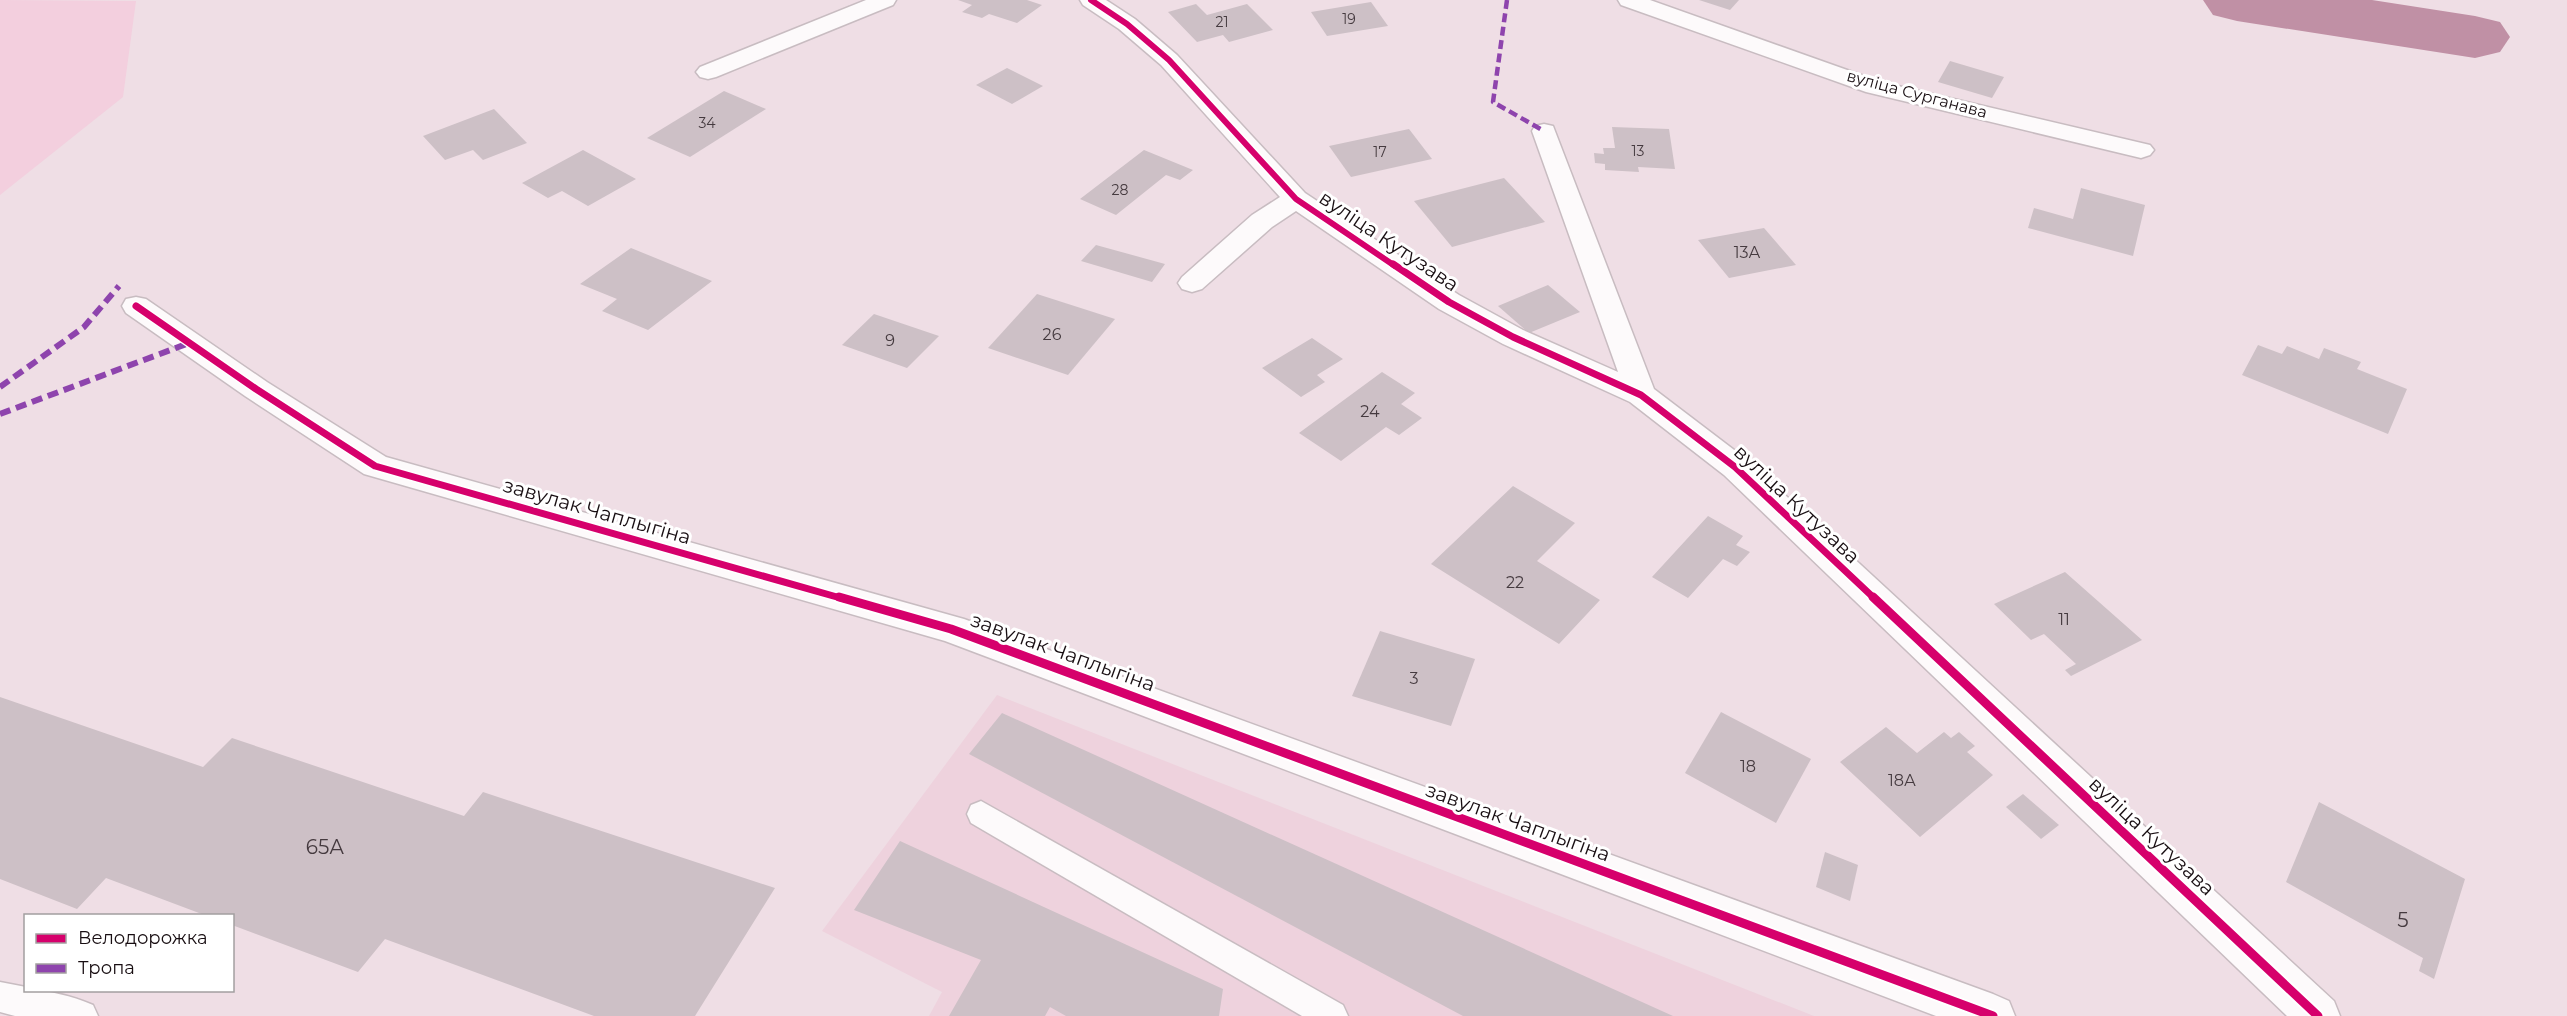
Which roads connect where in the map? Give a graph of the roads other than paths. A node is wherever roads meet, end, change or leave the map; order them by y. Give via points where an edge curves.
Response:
1 (885, 0) edge
2 (1091, 0) edge
3 (1629, 0) edge
4 (708, 72) dead end
5 (1544, 131) dead end
6 (2141, 150) dead end
7 (1296, 199) junction
8 (1192, 283) dead end
9 (136, 306) dead end
10 (1641, 395) junction
11 (981, 814) dead end
12 (0, 997) edge
13 (82, 1016) edge
14 (1332, 1016) edge
15 (1993, 1016) edge
16 (2318, 1016) edge

1 - 4 street
2 - 7 street, вуліца Кутузава via 1169,60
3 - 6 street, вуліца Сурганава via 1874,87
5 - 10 street
7 - 8 street via 1262,221
7 - 10 street, вуліца Кутузава via 1449,302 1512,337
9 - 15 street, завулак Чаплыгіна via 375,466 951,628
10 - 16 street, вуліца Кутузава via 1735,467
11 - 14 lane
12 - 13 lane

